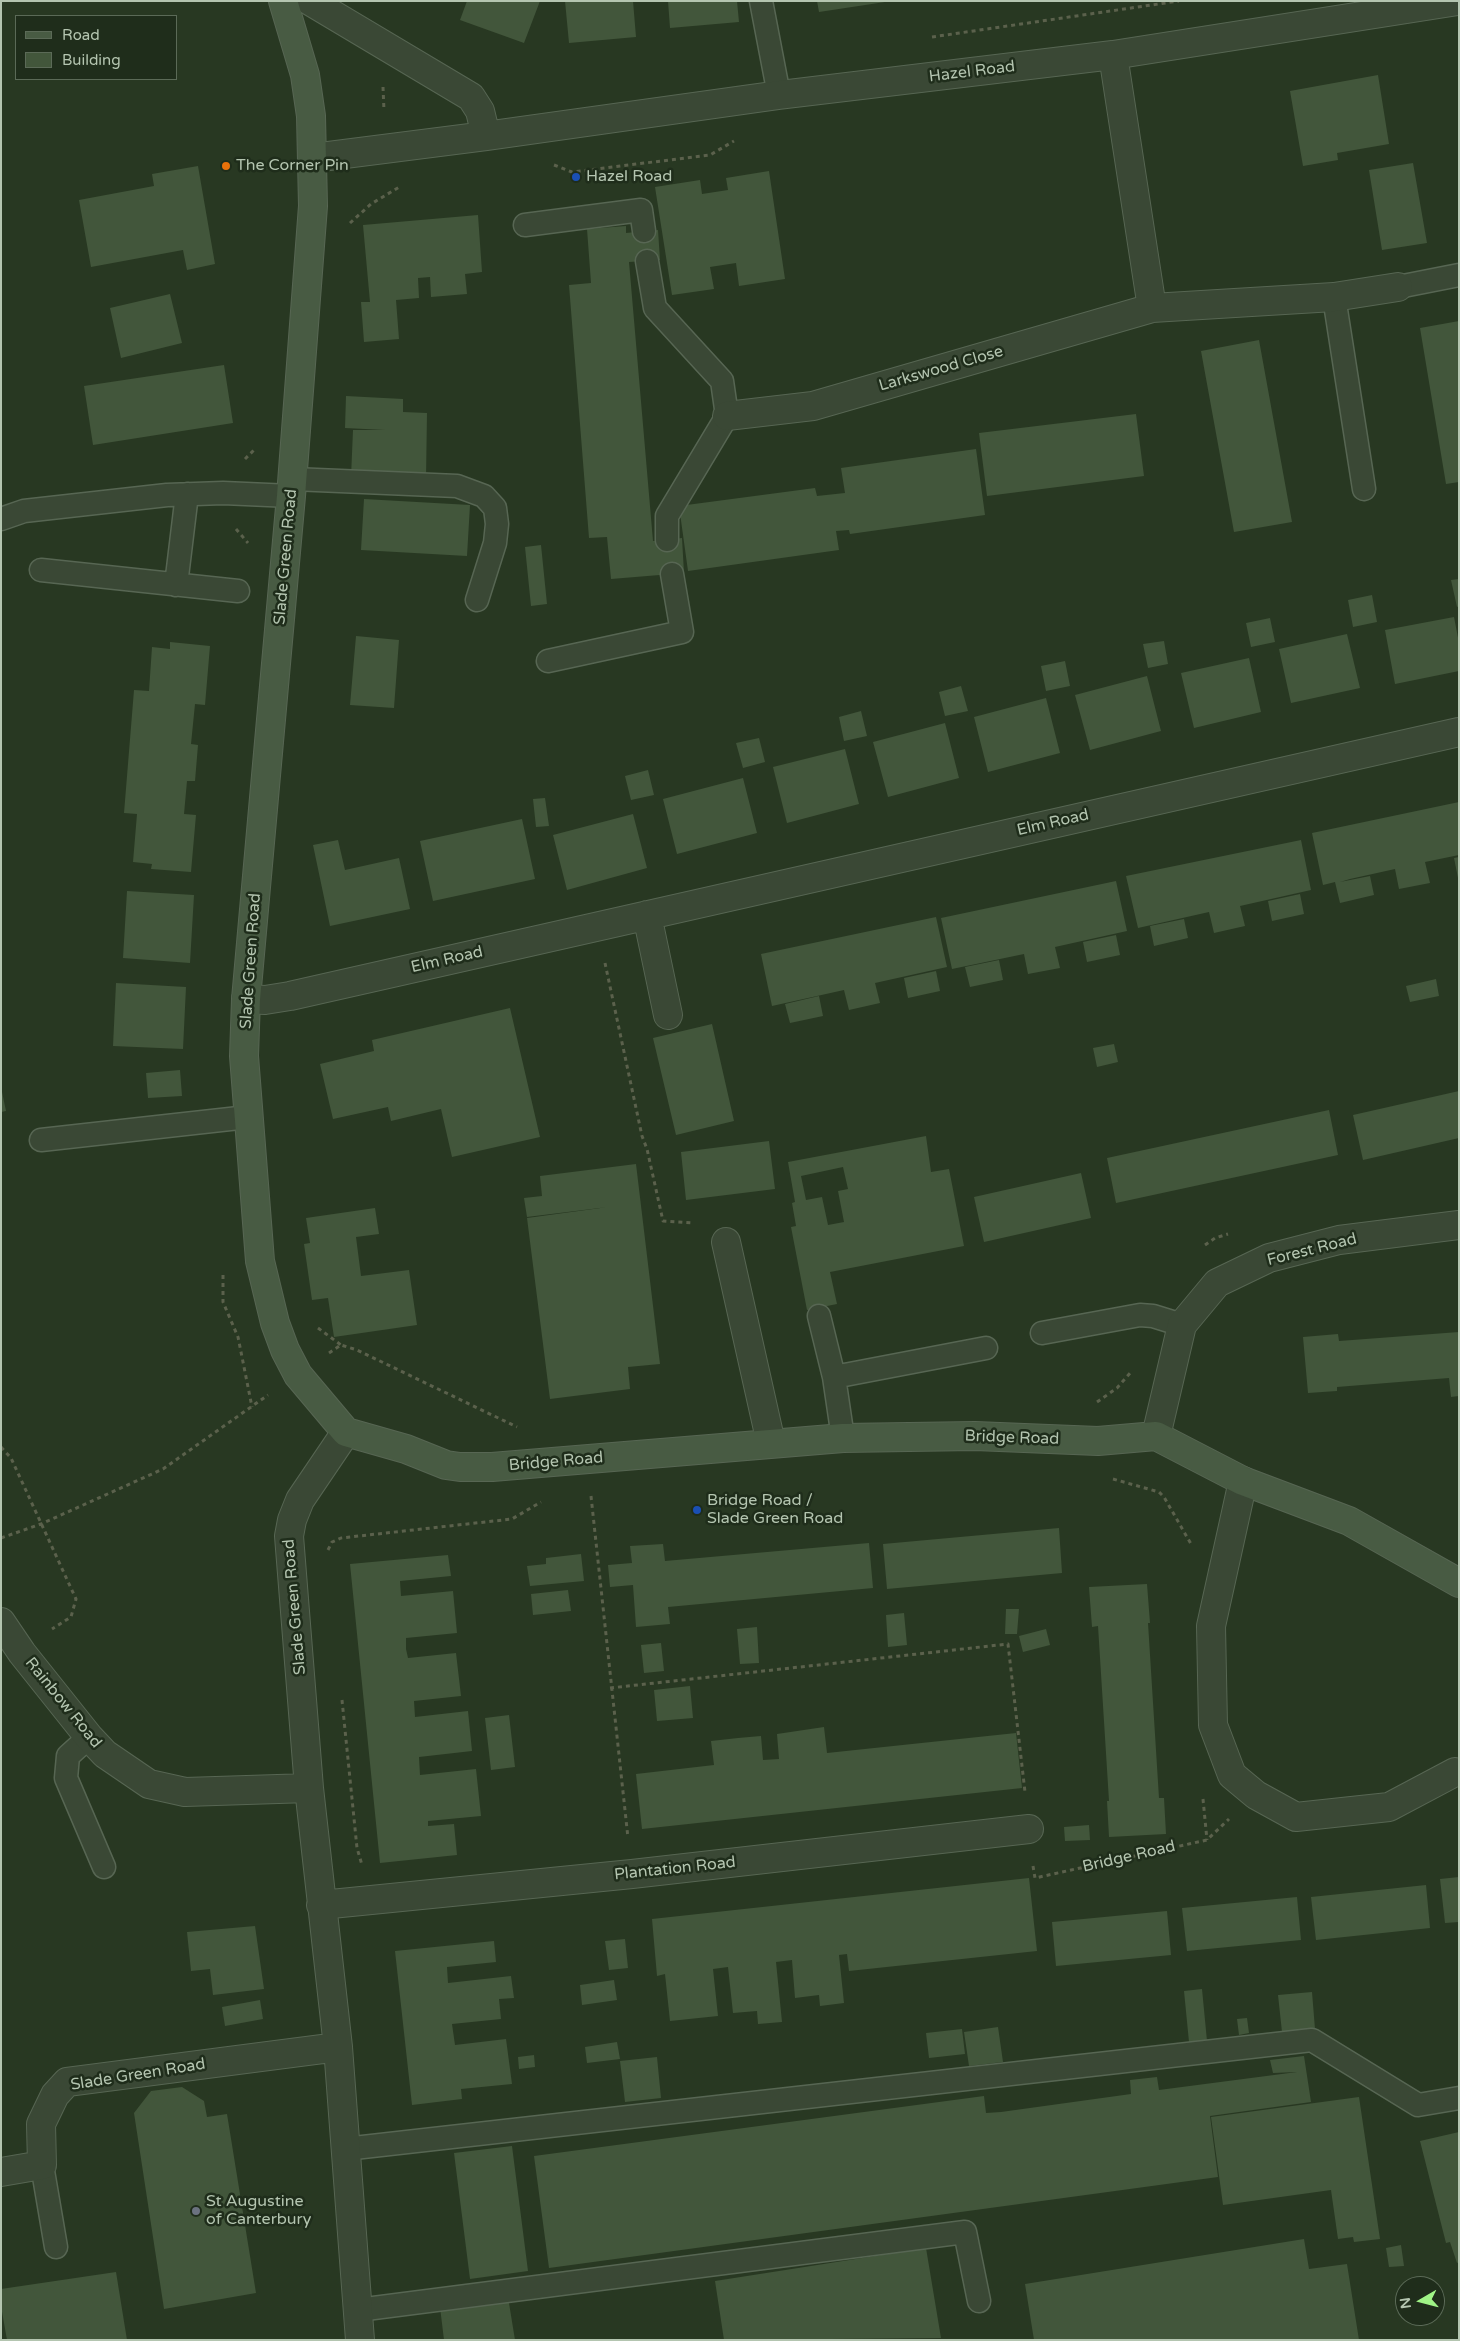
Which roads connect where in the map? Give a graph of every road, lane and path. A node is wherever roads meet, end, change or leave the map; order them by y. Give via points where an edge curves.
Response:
1 (283, 1) edge
2 (310, 1) edge
3 (761, 1) edge
4 (1458, 1) edge
5 (1348, 10) edge
6 (1113, 55) junction
7 (779, 95) junction
8 (486, 136) junction
9 (313, 158) junction
10 (388, 194) dead end
11 (525, 225) dead end
12 (345, 228) dead end
13 (644, 231) dead end
14 (647, 260) dead end
15 (1459, 275) edge
16 (1398, 287) joint
17 (1334, 297) junction
18 (1152, 308) junction
19 (727, 416) junction
20 (260, 442) dead end
21 (243, 460) dead end
22 (292, 487) junction
23 (1364, 489) dead end
24 (186, 494) junction
25 (184, 517) junction
26 (1, 519) edge
27 (667, 540) dead end
28 (251, 546) dead end
29 (41, 570) dead end
30 (672, 574) dead end
31 (176, 585) junction
32 (238, 591) dead end
33 (477, 600) dead end
34 (548, 661) dead end
35 (1459, 732) edge
36 (647, 915) junction
37 (598, 926) junction
38 (246, 1000) junction
39 (668, 1015) dead end
40 (248, 1117) junction
41 (41, 1140) dead end
42 (1459, 1225) edge
43 (726, 1242) joint
44 (223, 1265) dead end
45 (819, 1316) dead end
46 (312, 1322) dead end
47 (1182, 1325) junction
48 (1042, 1333) dead end
49 (341, 1345) junction
50 (986, 1348) dead end
51 (298, 1375) junction
52 (834, 1377) junction
53 (252, 1407) junction
54 (522, 1429) dead end
55 (346, 1432) junction
56 (1156, 1436) junction
57 (843, 1438) junction
58 (770, 1443) junction
59 (1, 1447) edge
60 (1110, 1479) dead end
61 (1242, 1481) junction
62 (582, 1495) dead end
63 (546, 1499) dead end
64 (42, 1524) junction
65 (1, 1538) edge
66 (1192, 1547) dead end
67 (328, 1556) dead end
68 (1459, 1584) edge
69 (1, 1622) edge
70 (22, 1653) junction
71 (610, 1688) junction
72 (341, 1692) dead end
73 (89, 1737) junction
74 (1455, 1772) dead end
75 (309, 1788) junction
76 (1202, 1790) dead end
77 (1256, 1795) junction
78 (1029, 1829) junction
79 (1207, 1840) junction
80 (104, 1867) dead end
81 (632, 1874) junction
82 (363, 1899) junction
83 (321, 1904) junction
84 (338, 2047) junction
85 (1459, 2098) edge
86 (345, 2149) junction
87 (42, 2165) junction
88 (1, 2172) edge
89 (56, 2247) dead end
90 (980, 2301) dead end
91 (358, 2310) junction
92 (360, 2340) edge

1 - 9 street, Slade Green Road via 305,75
2 - 8 street via 471,97 480,111
3 - 7 lane
4 - 5 street, Hazel Road
5 - 6 street, Hazel Road
6 - 7 street, Hazel Road
6 - 18 street
7 - 8 street, Hazel Road
8 - 9 street, Hazel Road
9 - 22 street, Slade Green Road via 311,247
10 - 12 path via 371,204
11 - 13 lane via 642,210
14 - 19 lane via 655,308 722,381
15 - 16 lane
16 - 17 street, Larkswood Close
17 - 18 street, Larkswood Close
17 - 23 lane
18 - 19 street, Larkswood Close via 813,406
19 - 27 lane via 667,516
20 - 21 path
22 - 24 lane
22 - 33 lane via 457,486 484,496 494,508 498,524
22 - 38 street, Slade Green Road
24 - 25 lane
24 - 26 lane via 24,511
25 - 28 path via 223,520
25 - 31 lane
29 - 31 lane
30 - 34 lane via 682,632
31 - 32 lane
35 - 36 street, Elm Road
36 - 37 street, Elm Road
36 - 39 street
37 - 38 street, Elm Road via 290,996
37 - 43 path via 663,1221 723,1226
38 - 40 street, Slade Green Road via 244,1056
40 - 41 lane
40 - 51 street, Slade Green Road via 263,1278 281,1341
42 - 47 street, Forest Road via 1338,1240 1270,1258 1217,1284
43 - 58 street
44 - 53 path via 223,1302 238,1337
45 - 52 lane
46 - 49 path
47 - 48 lane via 1140,1315
47 - 56 street, Forest Road
49 - 51 path
49 - 54 path
50 - 52 lane
51 - 53 path
51 - 55 street, Slade Green Road
52 - 57 lane
53 - 64 path via 163,1469
55 - 58 street, Bridge Road via 406,1449 446,1465 477,1468
55 - 75 street, Slade Green Road via 309,1484 289,1529
56 - 57 street, Bridge Road via 1098,1441 975,1436
56 - 61 street
57 - 58 street, Bridge Road
59 - 64 path via 11,1458
60 - 66 path via 1158,1492
61 - 68 street via 1349,1521
61 - 77 street via 1211,1626 1213,1725 1232,1775
62 - 71 path via 591,1494
63 - 67 path via 512,1519 341,1538 329,1546
64 - 65 path
64 - 70 path via 76,1598 72,1617
69 - 70 street, Rainbow Road
70 - 73 street, Rainbow Road
71 - 78 path via 1008,1644
71 - 81 path
72 - 82 path
73 - 75 street, Rainbow Road via 105,1754 149,1784 185,1792
73 - 80 lane via 68,1756 66,1778
74 - 77 street via 1389,1807 1296,1817
75 - 83 street, Slade Green Road
76 - 79 path
77 - 79 path
78 - 79 path, Bridge Road via 1035,1878
78 - 81 street, Plantation Road
81 - 82 street, Plantation Road
82 - 83 street, Plantation Road
83 - 84 street, Slade Green Road
84 - 86 street, Slade Green Road
84 - 87 street, Slade Green Road via 67,2082 55,2095 41,2124
85 - 86 lane via 1418,2105 1312,2040
86 - 91 street, Slade Green Road
87 - 88 street
87 - 89 lane
90 - 91 lane via 965,2232
91 - 92 street, Slade Green Road

